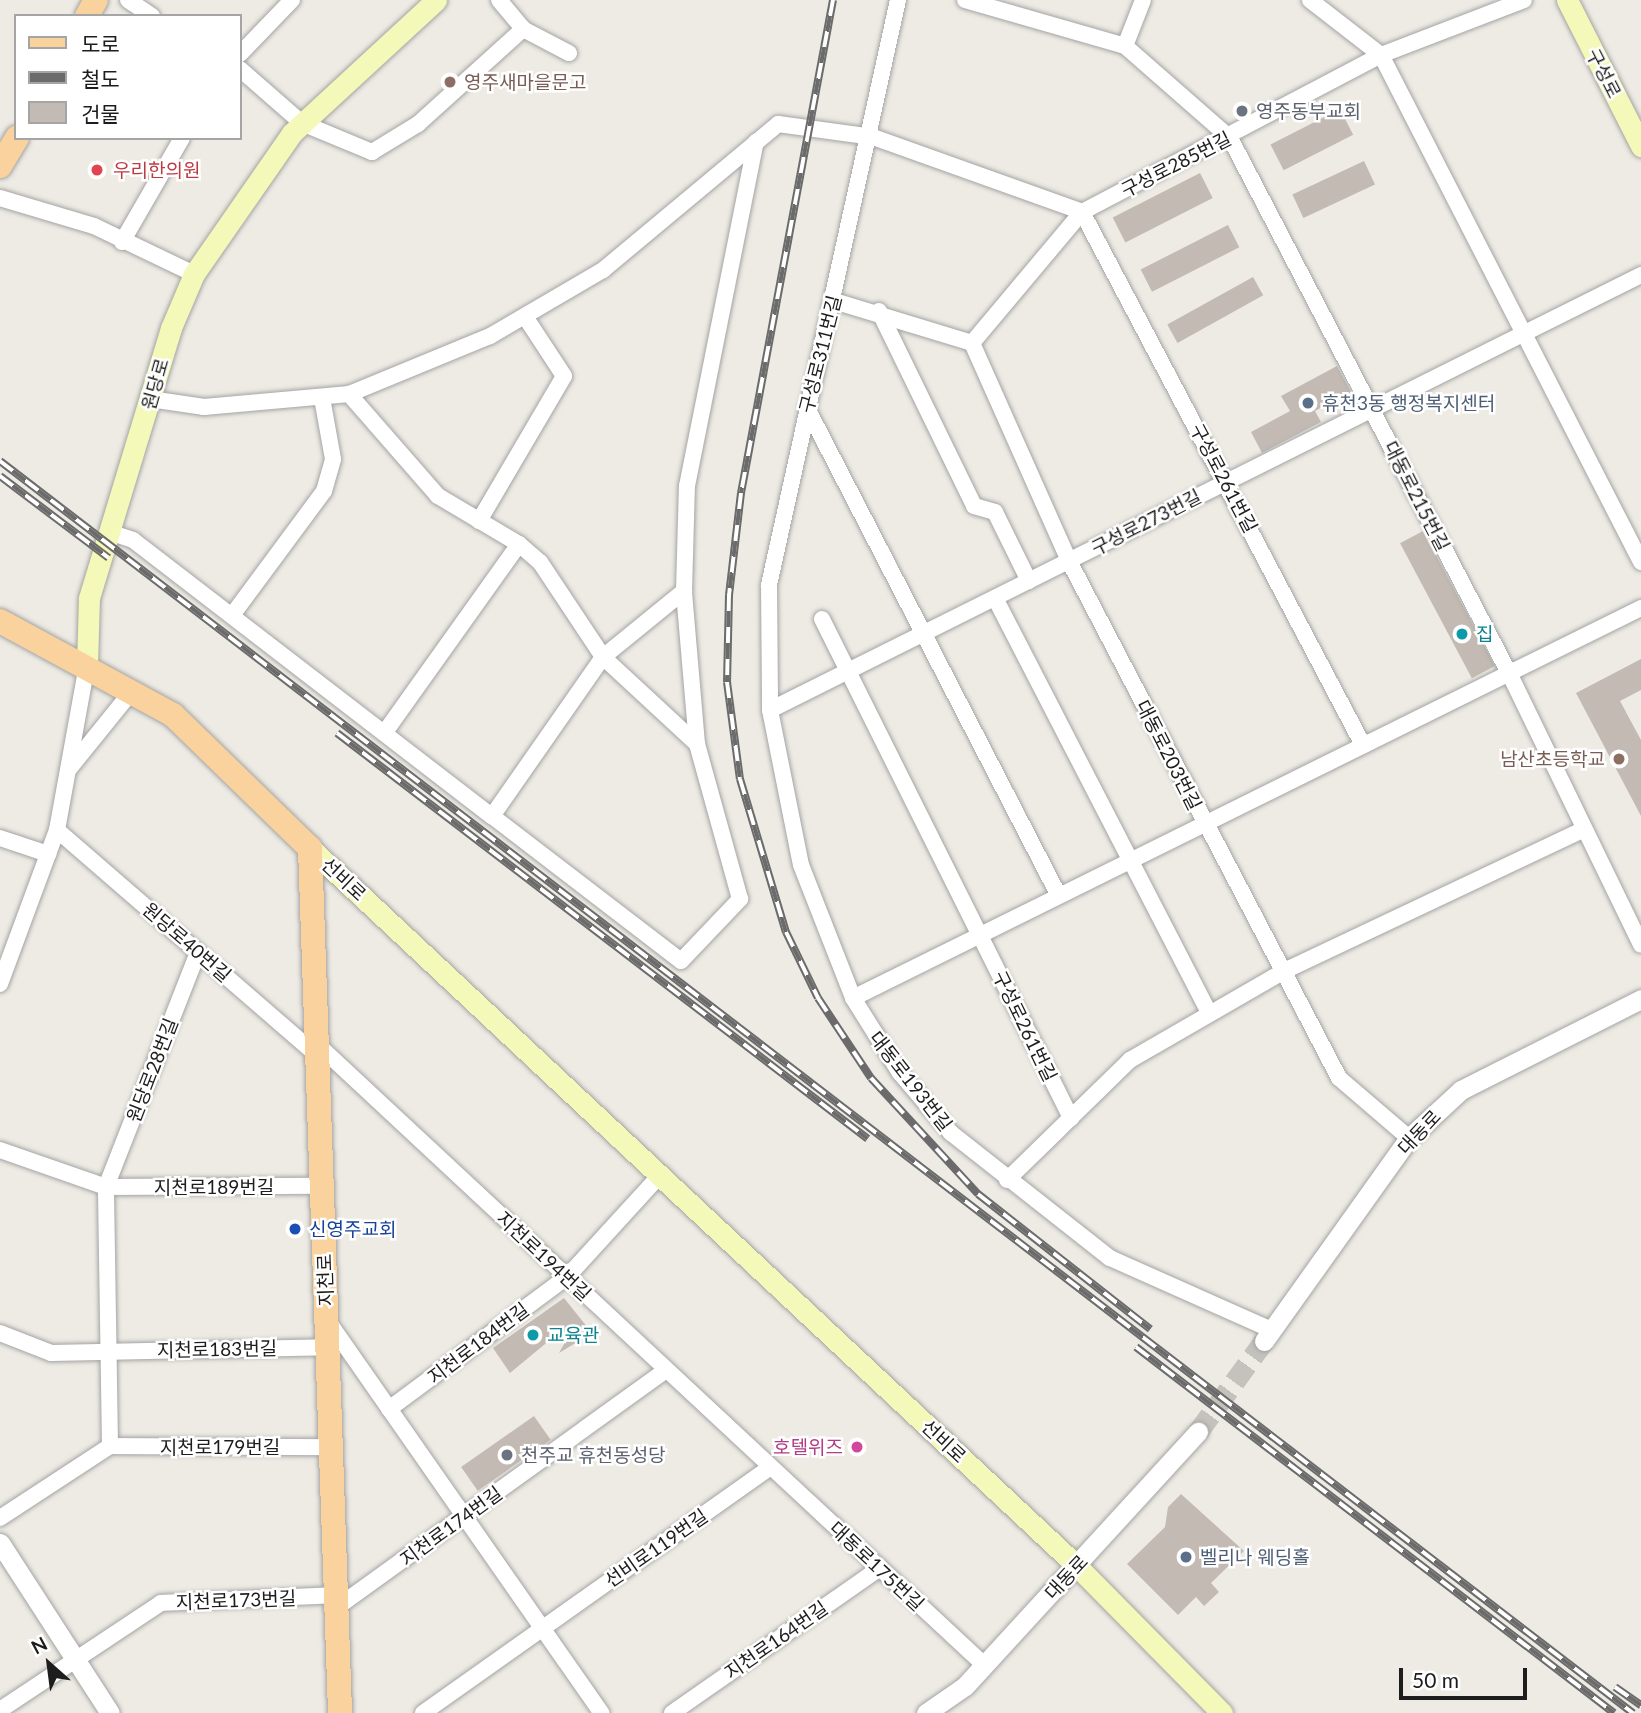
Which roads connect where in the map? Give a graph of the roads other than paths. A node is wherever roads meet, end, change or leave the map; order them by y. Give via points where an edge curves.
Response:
1 (128, 0) edge
2 (292, 0) edge
3 (436, 0) edge
4 (499, 0) edge
5 (898, 0) edge
6 (965, 0) edge
7 (1143, 0) edge
8 (1310, 0) edge
9 (1524, 0) edge
10 (1567, 0) edge
11 (149, 14) edge
12 (523, 29) junction
13 (1125, 46) junction
14 (242, 52) edge
15 (569, 53) dead end
16 (1381, 55) junction
17 (242, 71) edge
18 (302, 123) junction
19 (873, 137) junction
20 (1230, 138) junction
21 (181, 140) edge
22 (10, 141) edge
23 (756, 142) junction
24 (1641, 146) edge
25 (0, 166) edge
26 (0, 198) edge
27 (1082, 212) junction
28 (122, 242) junction
29 (194, 274) junction
30 (1641, 275) edge
31 (834, 301) junction
32 (880, 311) junction
33 (526, 318) junction
34 (1526, 332) junction
35 (971, 343) junction
36 (349, 394) junction
37 (322, 398) junction
38 (150, 399) junction
39 (807, 408) junction
40 (1373, 409) junction
41 (1227, 482) junction
42 (479, 521) junction
43 (111, 533) junction
44 (519, 544) junction
45 (1069, 561) junction
46 (1641, 562) edge
47 (1029, 581) junction
48 (684, 591) junction
49 (995, 598) junction
50 (1641, 608) edge
51 (233, 614) junction
52 (822, 619) dead end
53 (0, 621) edge
54 (926, 633) junction
55 (603, 657) junction
56 (86, 665) junction
57 (848, 671) junction
58 (1509, 673) junction
59 (132, 691) junction
60 (770, 710) junction
61 (386, 732) junction
62 (697, 744) junction
63 (1363, 745) junction
64 (67, 771) junction
65 (492, 816) junction
66 (1204, 824) junction
67 (1584, 829) junction
68 (57, 830) junction
69 (0, 838) edge
70 (310, 848) junction
71 (48, 854) junction
72 (1129, 861) junction
73 (1059, 896) junction
74 (980, 935) junction
75 (1641, 945) edge
76 (198, 952) junction
77 (1284, 971) junction
78 (0, 984) edge
79 (853, 998) junction
80 (1641, 999) edge
81 (1209, 1012) junction
82 (317, 1050) junction
83 (1071, 1118) junction
84 (1409, 1138) junction
85 (0, 1150) edge
86 (661, 1174) junction
87 (1007, 1180) junction
88 (322, 1186) junction
89 (106, 1188) junction
90 (567, 1277) junction
91 (326, 1319) junction
92 (0, 1333) edge
93 (1268, 1336) joint
94 (327, 1347) junction
95 (106, 1351) junction
96 (666, 1370) junction
97 (390, 1409) junction
98 (1198, 1432) tunnel mouth
99 (110, 1446) junction
100 (331, 1447) junction
101 (771, 1466) junction
102 (464, 1517) junction
103 (0, 1518) edge
104 (0, 1543) edge
105 (1076, 1565) junction
106 (880, 1568) junction
107 (336, 1602) junction
108 (542, 1629) junction
109 (76, 1660) junction
110 (984, 1665) junction
111 (0, 1710) edge
112 (110, 1713) edge
113 (340, 1713) edge
114 (423, 1713) edge
115 (601, 1713) edge
116 (672, 1713) edge
117 (926, 1713) edge
118 (1222, 1713) edge

1 - 11 street
2 - 14 street
3 - 18 main road, 원당로
4 - 12 street
5 - 19 street, 구성로311번길
6 - 13 street, 대동로215번길
7 - 13 street
8 - 16 street
9 - 16 street, 구성로285번길
10 - 24 main road, 구성로
12 - 15 street
12 - 18 street via 418,124 372,152
13 - 20 street, 대동로215번길
16 - 20 street, 구성로285번길
16 - 34 street
17 - 18 street
18 - 29 main road, 원당로 via 244,193
19 - 23 street via 778,124
19 - 27 street
19 - 31 street, 구성로311번길
20 - 27 street, 구성로285번길
20 - 40 street, 대동로215번길
21 - 28 street
22 - 25 main road
23 - 33 street via 603,270
23 - 48 street via 687,486
26 - 28 street via 94,226
27 - 35 street, 구성로285번길
27 - 41 street, 구성로261번길
28 - 29 street
29 - 38 main road, 원당로
30 - 34 street, 구성로273번길
31 - 32 street
31 - 39 street, 구성로311번길
32 - 35 street
32 - 47 street via 974,506 995,512
33 - 36 street
33 - 42 street via 564,376
34 - 40 street, 구성로273번길
34 - 46 street
35 - 45 street, 대동로203번길
36 - 37 street
36 - 42 street via 438,496
37 - 38 street via 204,407
37 - 51 street via 332,459 324,491
38 - 43 main road, 원당로
39 - 54 street
39 - 60 street, 구성로311번길 via 771,574
40 - 41 street, 구성로273번길
40 - 58 street, 대동로215번길
41 - 45 street, 구성로273번길
41 - 63 street, 구성로261번길
42 - 44 street
43 - 51 street via 133,540
43 - 56 main road, 원당로 via 89,598
44 - 55 street via 540,562
44 - 61 street
45 - 47 street, 구성로273번길
45 - 66 street, 대동로203번길
47 - 49 street, 구성로273번길
48 - 55 street
48 - 62 street
49 - 54 street, 구성로273번길
49 - 72 street
50 - 58 street
51 - 61 street
52 - 57 street, 구성로261번길
53 - 56 main road, 선비로
54 - 57 street, 구성로273번길
54 - 73 street
55 - 62 street
55 - 65 street
56 - 59 main road, 선비로
56 - 64 street, 원당로
57 - 60 street, 구성로273번길
57 - 74 street, 구성로261번길
58 - 63 street
58 - 67 street, 대동로215번길
59 - 64 street
59 - 70 main road, 선비로 via 173,715
60 - 79 street, 대동로193번길 via 800,865
61 - 65 street
62 - 65 street via 740,900 681,961
63 - 66 street
64 - 68 street, 원당로
66 - 72 street
66 - 77 street, 대동로203번길
67 - 75 street, 대동로215번길
67 - 77 street
68 - 71 street, 원당로
68 - 76 street, 원당로40번길
69 - 71 street
70 - 82 main road, 지천로
70 - 86 main road, 선비로
71 - 78 street, 원당로
72 - 73 street
72 - 81 street
73 - 74 street
74 - 79 street
74 - 83 street, 구성로261번길
76 - 82 street, 원당로40번길
76 - 89 street, 원당로28번길
77 - 81 street
77 - 84 street, 대동로203번길 via 1339,1078
79 - 87 street, 대동로193번길 via 925,1105
80 - 84 street, 대동로 via 1461,1090
81 - 83 street via 1130,1060
82 - 88 main road, 지천로
82 - 90 street, 지천로194번길
83 - 87 street
84 - 93 street, 대동로
85 - 89 street
86 - 90 street
86 - 105 main road, 선비로
87 - 93 street, 대동로193번길 via 1111,1258
88 - 89 street, 지천로189번길
88 - 91 main road, 지천로
89 - 95 street, 원당로28번길
90 - 96 street, 지천로194번길
90 - 97 street, 지천로184번길
91 - 94 main road, 지천로
91 - 97 street
92 - 95 street, 지천로183번길 via 51,1353
94 - 95 street, 지천로183번길
94 - 100 main road, 지천로
95 - 99 street
96 - 101 street, 지천로194번길
96 - 102 street, 지천로174번길
97 - 102 street
98 - 105 street, 대동로
99 - 100 street, 지천로179번길
99 - 103 street
100 - 107 main road, 지천로
101 - 106 street, 대동로175번길
101 - 108 street, 선비로119번길
102 - 107 street, 지천로174번길
102 - 108 street
104 - 109 street
105 - 110 street, 대동로
105 - 118 main road, 선비로
106 - 110 street, 대동로175번길
106 - 116 street, 지천로164번길
107 - 109 street, 지천로173번길 via 162,1603
107 - 113 main road, 지천로
108 - 114 street, 선비로119번길
108 - 115 street
109 - 111 street, 지천로173번길
109 - 112 street
110 - 117 street, 대동로

